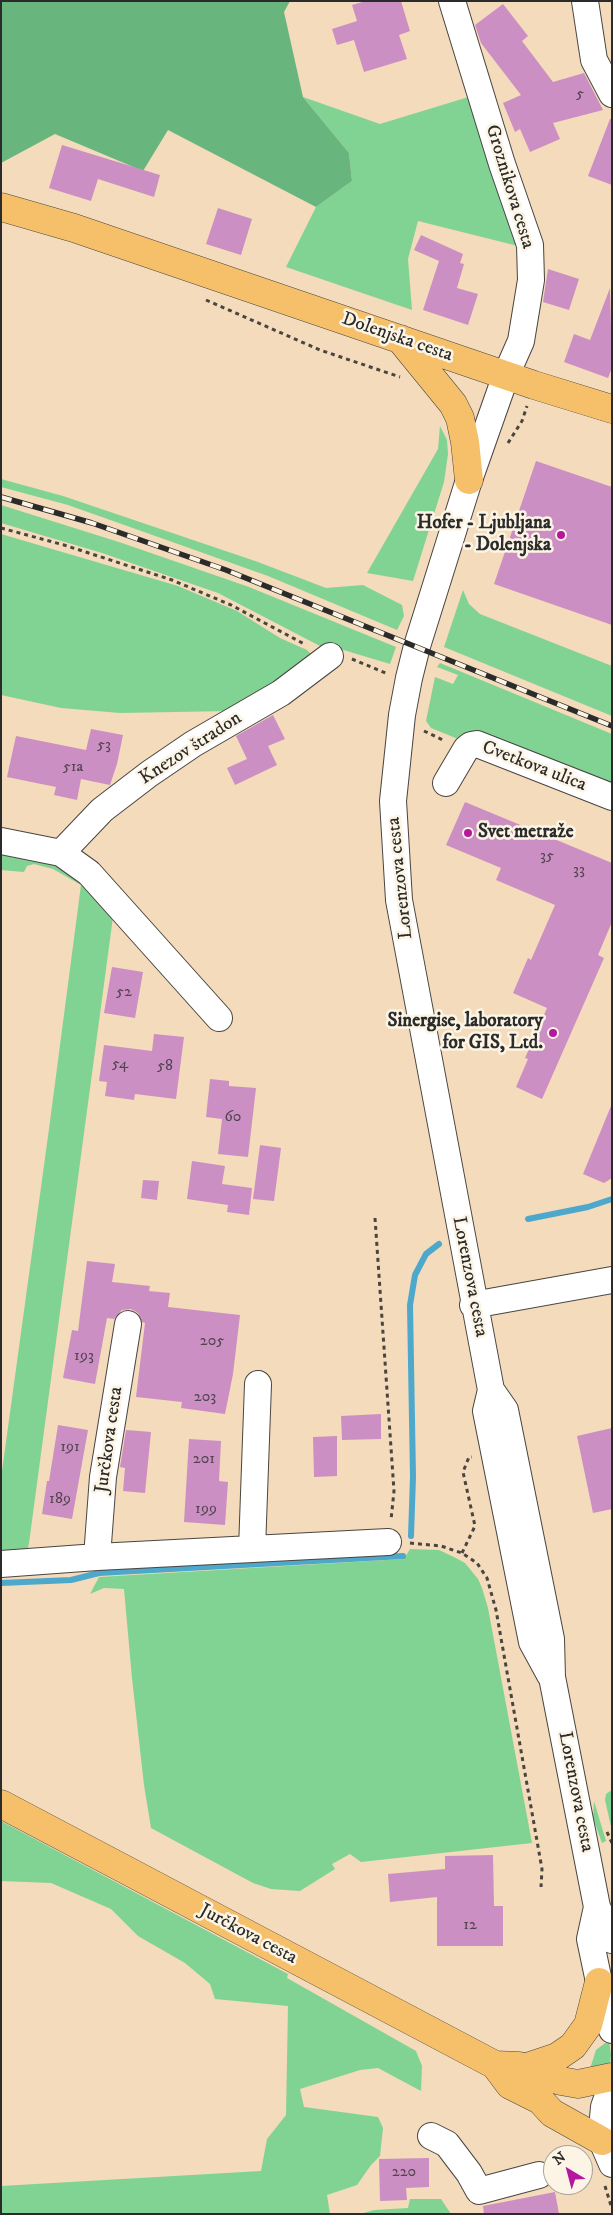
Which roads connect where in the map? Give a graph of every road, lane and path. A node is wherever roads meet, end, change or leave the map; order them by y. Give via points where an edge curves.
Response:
1 (452, 1) edge
2 (585, 1) edge
3 (612, 94) edge
4 (1, 207) edge
5 (204, 299) dead end
6 (400, 339) junction
7 (506, 375) junction
8 (407, 381) dead end
9 (612, 409) edge
10 (469, 480) junction
11 (1, 528) edge
12 (330, 656) junction
13 (394, 676) dead end
14 (421, 725) dead end
15 (466, 749) junction
16 (446, 783) dead end
17 (612, 798) edge
18 (1, 841) edge
19 (61, 853) junction
20 (219, 1018) dead end
21 (375, 1218) dead end
22 (612, 1280) edge
23 (473, 1305) junction
24 (128, 1324) dead end
25 (258, 1384) dead end
26 (475, 1456) dead end
27 (388, 1542) junction
28 (252, 1549) junction
29 (462, 1553) junction
30 (97, 1557) junction
31 (1, 1564) edge
32 (1, 1804) edge
33 (541, 1887) dead end
34 (605, 1916) edge
35 (612, 1940) edge
36 (606, 1990) edge
37 (612, 2030) edge
38 (495, 2065) junction
39 (524, 2068) junction
40 (612, 2077) edge
41 (612, 2084) edge
42 (431, 2136) dead end
43 (607, 2136) edge
44 (539, 2174) dead end

1 - 7 street, Groznikova cesta via 530,245 531,280 522,341
2 - 3 street via 594,60
4 - 6 main road, Dolenjska cesta via 74,228
5 - 8 path, Dolenjska cesta via 320,350
6 - 7 main road, Dolenjska cesta
6 - 10 main road via 453,404 460,418
7 - 9 main road, Dolenjska cesta
7 - 10 street, Lorenzova cesta
10 - 23 street, Lorenzova cesta via 409,678 394,801 399,900
11 - 12 path via 172,580 231,604
12 - 13 path via 340,656
12 - 19 street, Knezov štradon via 281,693 193,744 149,774 102,810
14 - 15 path via 427,733
15 - 16 street, Cvetkova ulica
15 - 17 street, Cvetkova ulica via 477,744 492,748
18 - 19 street
19 - 20 street via 88,873
21 - 27 path via 394,1491
22 - 23 street
23 - 34 street, Lorenzova cesta via 491,1390 505,1410 552,1639 552,1677
24 - 30 street, Jurčkova cesta via 103,1477
25 - 28 street
26 - 29 path via 469,1457 463,1472 475,1526
27 - 28 street
27 - 29 path via 441,1546
28 - 30 street
29 - 33 path via 477,1563 487,1578 496,1610 542,1870
30 - 31 street
32 - 38 main road, Jurčkova cesta
34 - 35 street, Lorenzova cesta
34 - 36 street, Lorenzova cesta via 590,1939
36 - 37 street, Lorenzova cesta
36 - 39 main road, Jurčkova cesta via 573,2046 558,2056
38 - 39 main road, Jurčkova cesta
38 - 43 main road, Jurčkova cesta via 510,2085 540,2100 556,2100
39 - 40 main road, Jurčkova cesta via 578,2084
41 - 43 street via 607,2097
42 - 44 street via 447,2144 479,2191

